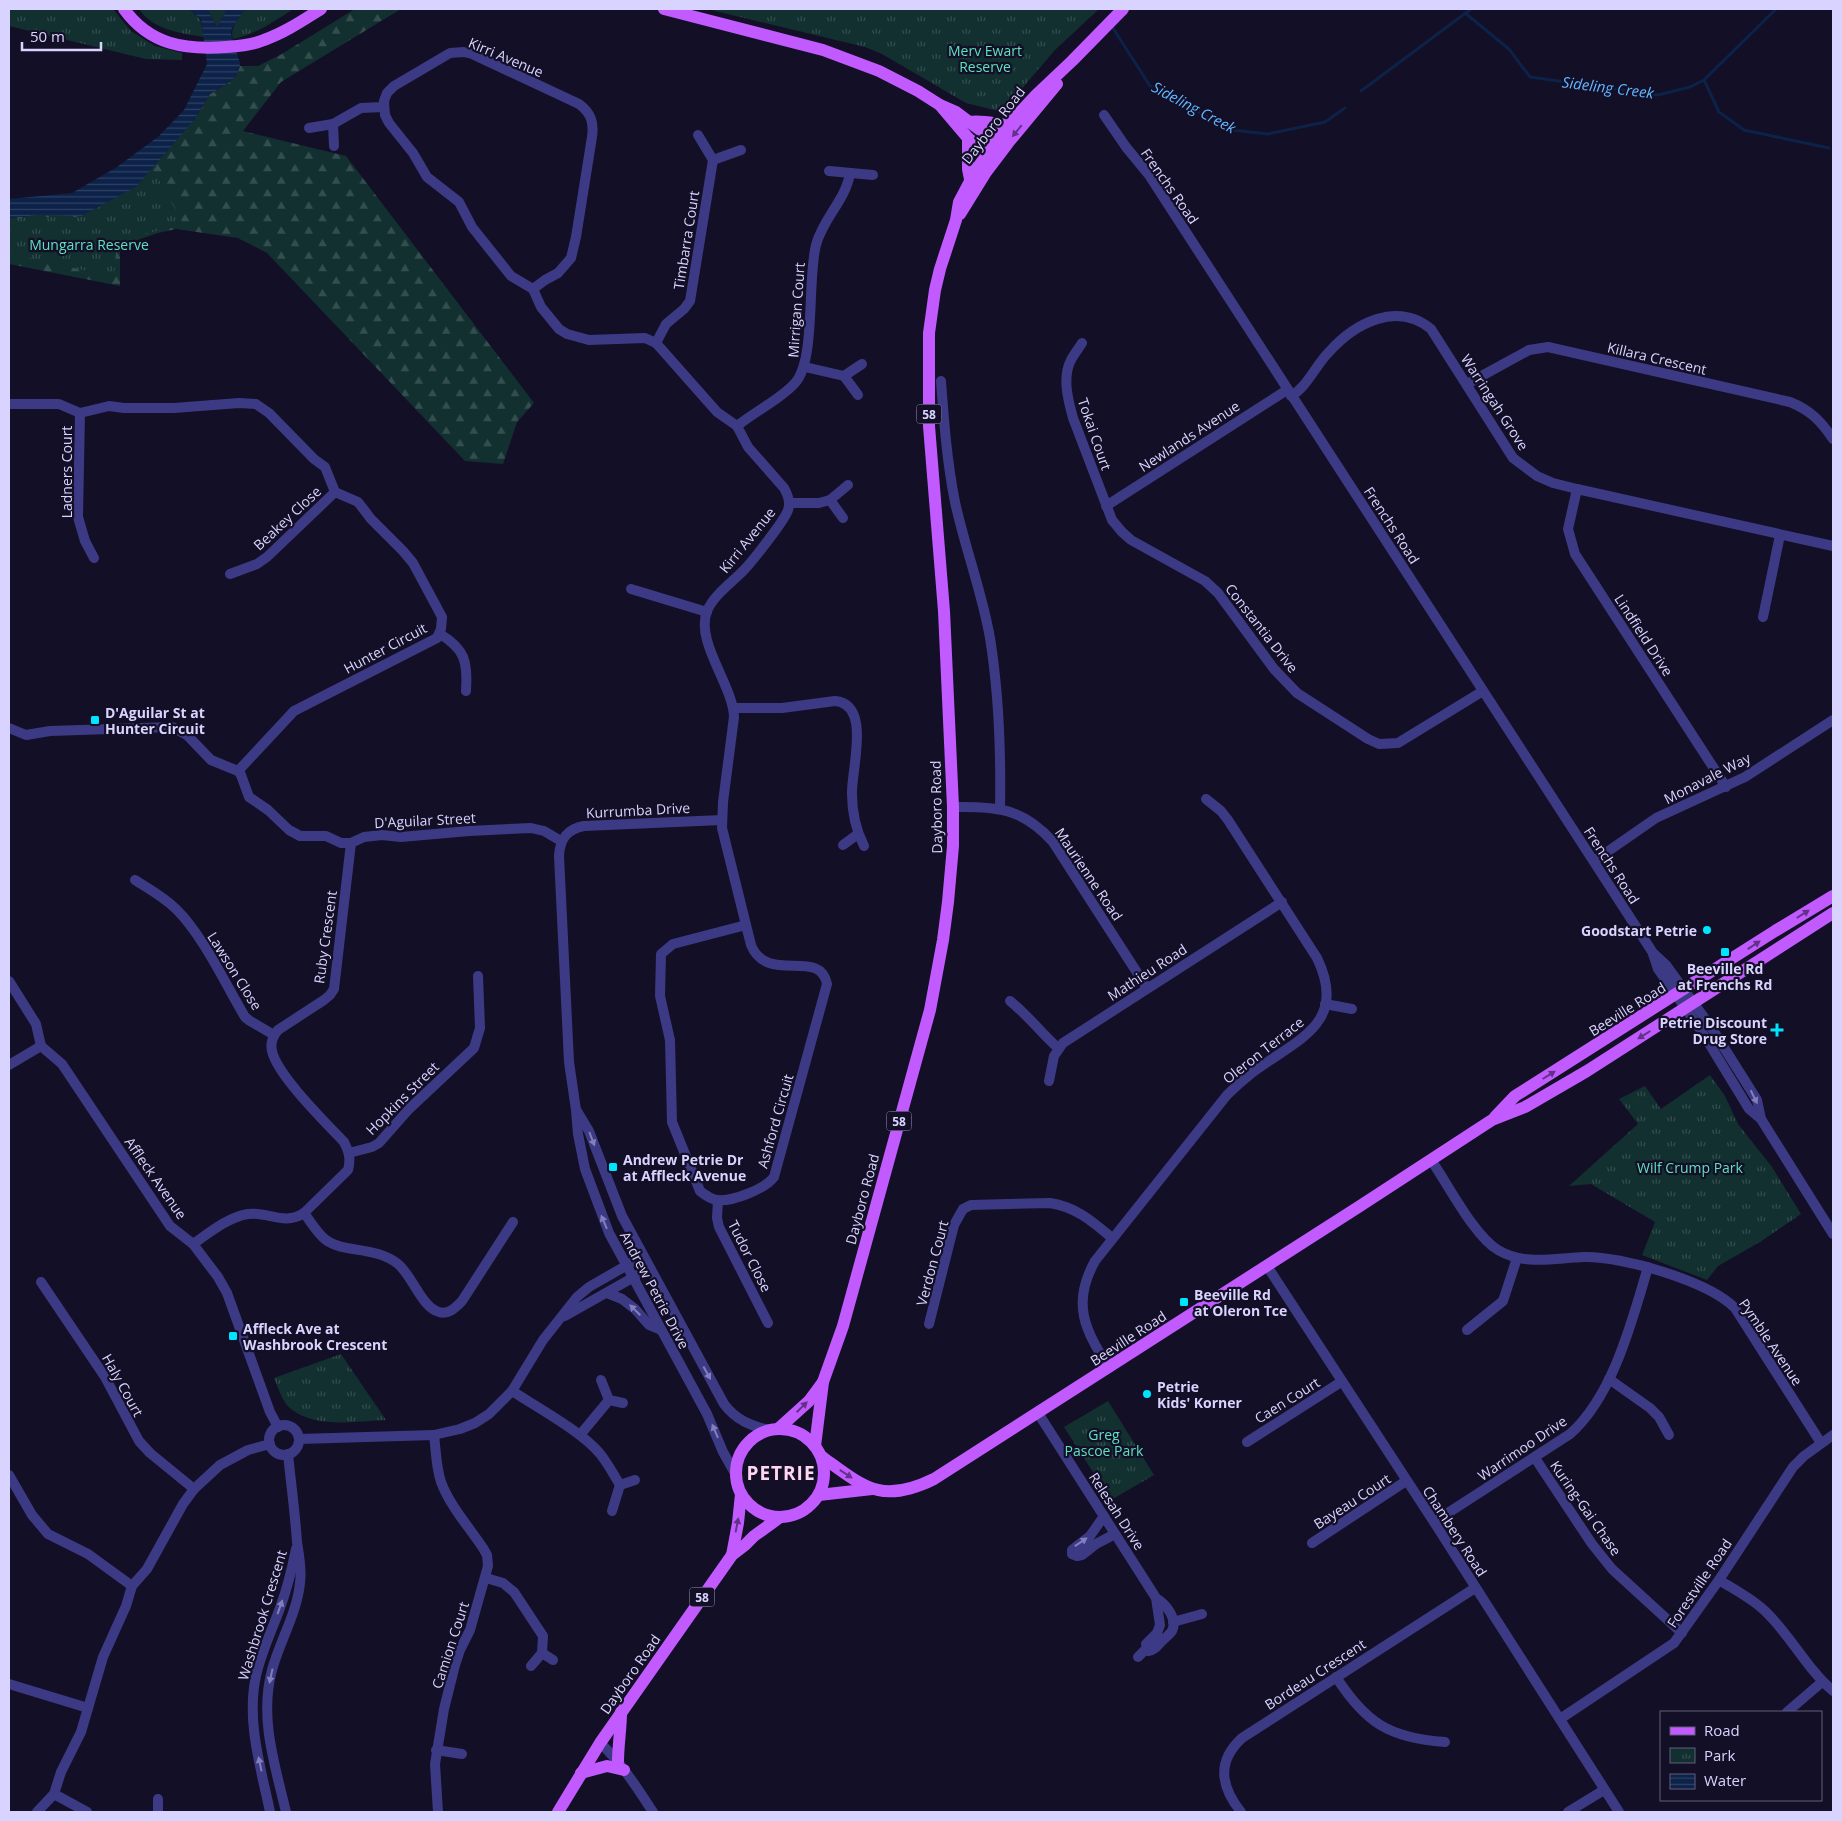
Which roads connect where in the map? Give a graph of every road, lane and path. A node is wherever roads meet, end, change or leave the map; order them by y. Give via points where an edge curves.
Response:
1 (124, 9) edge
2 (321, 9) edge
3 (664, 9) edge
4 (1122, 9) edge
5 (1072, 62) junction
6 (940, 105) junction
7 (383, 107) junction
8 (1104, 115) dead end
9 (969, 122) junction
10 (333, 124) junction
11 (1008, 125) junction
12 (310, 128) dead end
13 (698, 135) dead end
14 (968, 138) junction
15 (1000, 145) junction
16 (334, 146) dead end
17 (741, 150) dead end
18 (992, 156) junction
19 (713, 160) junction
20 (828, 171) dead end
21 (850, 173) junction
22 (873, 175) dead end
23 (970, 179) junction
24 (956, 220) junction
25 (533, 289) junction
26 (656, 343) junction
27 (1082, 343) dead end
28 (862, 364) dead end
29 (805, 367) junction
30 (844, 376) junction
31 (941, 381) dead end
32 (1467, 384) junction
33 (1289, 393) junction
34 (858, 394) dead end
35 (9, 404) edge
36 (80, 413) junction
37 (737, 426) junction
38 (1833, 439) edge
39 (848, 486) dead end
40 (1577, 489) junction
41 (335, 492) junction
42 (830, 500) junction
43 (789, 503) junction
44 (1106, 506) junction
45 (842, 518) dead end
46 (1780, 535) junction
47 (1833, 546) edge
48 (94, 558) dead end
49 (230, 574) dead end
50 (631, 589) dead end
51 (707, 612) junction
52 (1763, 617) dead end
53 (440, 634) junction
54 (1483, 690) junction
55 (466, 691) dead end
56 (734, 708) junction
57 (1833, 720) edge
58 (9, 728) edge
59 (238, 771) junction
60 (1726, 787) junction
61 (1206, 799) dead end
62 (953, 807) junction
63 (1000, 809) junction
64 (722, 820) junction
65 (858, 834) junction
66 (561, 842) junction
67 (351, 843) junction
68 (843, 845) dead end
69 (864, 846) dead end
70 (1594, 861) junction
71 (135, 880) dead end
72 (1833, 896) edge
73 (1282, 902) junction
74 (1833, 913) edge
75 (746, 925) junction
76 (478, 976) dead end
77 (9, 981) edge
78 (1147, 988) junction
79 (1680, 993) junction
80 (1010, 1001) dead end
81 (1326, 1004) junction
82 (1689, 1006) junction
83 (1352, 1009) dead end
84 (274, 1035) junction
85 (41, 1046) junction
86 (1058, 1048) junction
87 (9, 1065) edge
88 (1049, 1081) dead end
89 (576, 1110) junction
90 (1492, 1120) junction
91 (349, 1153) junction
92 (1431, 1160) junction
93 (718, 1200) junction
94 (304, 1213) junction
95 (513, 1222) dead end
96 (1833, 1234) edge
97 (1112, 1238) junction
98 (193, 1244) junction
99 (643, 1256) junction
100 (1517, 1258) junction
101 (627, 1265) junction
102 (1267, 1266) junction
103 (1648, 1267) junction
104 (650, 1268) junction
105 (633, 1277) junction
106 (42, 1282) dead end
107 (607, 1293) junction
108 (562, 1318) junction
109 (768, 1323) dead end
110 (929, 1324) dead end
111 (661, 1330) junction
112 (1467, 1330) dead end
113 (1109, 1368) junction
114 (1609, 1379) junction
115 (601, 1380) dead end
116 (823, 1382) junction
117 (1341, 1382) junction
118 (512, 1391) junction
119 (609, 1400) junction
120 (623, 1403) dead end
121 (1038, 1413) junction
122 (278, 1426) junction
123 (774, 1430) junction
124 (580, 1435) junction
125 (1669, 1435) dead end
126 (1833, 1435) edge
127 (434, 1436) junction
128 (299, 1439) junction
129 (1247, 1442) dead end
130 (1821, 1443) junction
131 (270, 1444) junction
132 (818, 1451) junction
133 (288, 1454) junction
134 (1535, 1458) junction
135 (9, 1475) edge
136 (736, 1475) junction
137 (635, 1480) dead end
138 (1406, 1481) junction
139 (620, 1485) junction
140 (194, 1489) junction
141 (872, 1489) junction
142 (741, 1494) junction
143 (819, 1495) junction
144 (612, 1511) dead end
145 (1104, 1516) junction
146 (779, 1518) junction
147 (1434, 1522) junction
148 (1115, 1534) junction
149 (1312, 1543) dead end
150 (298, 1545) junction
151 (732, 1555) junction
152 (486, 1578) junction
153 (1719, 1580) junction
154 (132, 1586) junction
155 (1476, 1588) junction
156 (1156, 1598) junction
157 (1202, 1614) dead end
158 (1173, 1622) junction
159 (1682, 1633) junction
160 (1146, 1649) junction
161 (542, 1653) junction
162 (1138, 1657) dead end
163 (553, 1660) dead end
164 (531, 1666) dead end
165 (1336, 1676) junction
166 (1822, 1682) junction
167 (9, 1684) edge
168 (1833, 1691) edge
169 (88, 1708) junction
170 (1788, 1711) edge
171 (621, 1712) junction
172 (1560, 1719) junction
173 (1445, 1742) dead end
174 (600, 1743) junction
175 (436, 1750) junction
176 (462, 1754) dead end
177 (621, 1766) junction
178 (581, 1773) junction
179 (1604, 1790) junction
180 (54, 1794) junction
181 (158, 1799) dead end
182 (38, 1812) edge
183 (87, 1812) edge
184 (158, 1812) edge
185 (270, 1812) edge
186 (286, 1812) edge
187 (438, 1812) edge
188 (558, 1812) edge
189 (653, 1812) edge
190 (1241, 1812) edge
191 (1568, 1812) edge
192 (1618, 1812) edge

1 - 2 main road via 157,38 185,47 203,48 259,42
3 - 6 main road via 842,56 902,82
4 - 5 main road, Dayboro Road / 58
5 - 11 main road, Dayboro Road / 58
5 -> 15 main road, Dayboro Road / 58 via 1058,83
6 - 9 main road
6 - 14 main road
7 - 10 street via 361,108
7 - 25 street via 389,123 413,152 426,177 459,202 472,227 511,276
7 - 25 street, Kirri Avenue via 394,86 441,57 456,52 472,54 587,110 593,122 592,137 570,258 558,273
8 - 33 street, Frenchs Road via 1149,175
9 - 11 main road via 981,120
9 - 15 main road
10 - 12 street
10 - 16 street
11 - 15 main road, Dayboro Road / 58
13 - 19 street
14 - 18 main road
14 - 23 main road
15 - 18 main road, Dayboro Road / 58
17 - 19 street
18 - 23 main road, Dayboro Road / 58
18 - 24 main road, Dayboro Road / 58
19 - 26 street, Timbarra Court via 690,301 666,324
20 - 21 street
21 - 22 street
21 - 29 street, Mirrigan Court via 846,190 824,224 816,245
23 - 24 main road, Dayboro Road / 58 via 959,202
24 - 62 main road, Dayboro Road / 58 via 935,290 928,361 929,426 944,611
25 - 26 street via 546,316 566,334 590,340 645,338
26 - 37 street, Kirri Avenue via 717,412
27 - 44 street, Tokai Court via 1068,370 1069,402
28 - 30 street
29 - 30 street
29 - 37 street, Mirrigan Court via 800,378 788,390
30 - 34 street
31 - 63 street via 949,467 990,637 998,716
32 - 33 street, Warringah Grove via 1431,330 1413,318 1394,316 1368,322 1348,334 1327,353 1300,390
32 - 38 street, Killara Crescent via 1529,350 1548,347 1790,402 1822,422
32 - 40 street, Warringah Grove via 1513,458 1537,476
33 - 44 street, Newlands Avenue
33 - 54 street, Frenchs Road
35 - 36 street via 59,404
36 - 41 street via 109,406 174,408 256,404 325,467
36 - 48 street, Ladners Court via 78,517
37 - 43 street, Kirri Avenue via 748,447 784,488
39 - 42 street
40 - 46 street, Warringah Grove
40 - 60 street, Lindfield Drive via 1568,529 1575,554
41 - 49 street, Beakey Close via 267,557
41 - 53 street, Hunter Circuit via 358,502 413,563 442,618
42 - 43 street
42 - 45 street
43 - 51 street, Kirri Avenue via 786,515
44 - 54 street, Constantia Drive via 1112,520 1126,536 1190,571 1218,593 1274,669 1297,693 1378,744 1398,743
46 - 47 street, Warringah Grove
46 - 52 street
50 - 51 street
51 - 56 street via 705,629 715,664
53 - 55 street via 461,652 467,676
53 - 59 street, Hunter Circuit via 432,642 294,711
54 - 70 street, Frenchs Road
56 - 64 street
56 - 65 street via 782,708 835,701 849,706 855,718 856,764 852,791
57 - 60 street, Monavale Way
58 - 59 street via 26,735 50,731 172,728 187,735 211,760
59 - 67 street via 249,797 294,833 326,836
60 - 70 street, Monavale Way via 1656,818
61 - 73 street, Oleron Terrace via 1228,820
62 - 63 street, Maurienne Road
62 - 116 main road, Dayboro Road / 58 via 953,846 944,940 930,1010 843,1326
63 - 78 street, Maurienne Road via 1033,823 1053,842
64 - 66 street, Kurrumba Drive via 584,826 571,830
64 - 75 street, Ashford Circuit
65 - 68 street
65 - 69 street
66 - 67 street, D'Aguilar Street via 544,831 531,828 401,837 382,835 364,837
66 - 89 street, Andrew Petrie Drive via 559,856 569,1052
67 - 84 street, Ruby Crescent via 334,989
70 - 79 street, Frenchs Road via 1653,953 1666,965
71 - 84 street, Lawson Close via 177,910 202,943 245,1016
79 -> 72 main road, Beeville Road
73 - 78 street, Mathieu Road
73 - 81 street, Oleron Terrace via 1322,967
74 - 82 main road, Beeville Road
75 - 93 street via 673,944 661,954 660,961 660,996 670,1040 672,1122 696,1185 704,1195
75 - 93 street, Ashford Circuit via 753,950 761,959 771,964 817,968 824,974 827,984 774,1177 760,1189
76 - 91 street, Hopkins Street via 480,1028 474,1048 409,1109 379,1143
77 - 85 street via 36,1024
78 - 86 street, Mathieu Road
79 - 82 street, Frenchs Road
90 -> 79 main road, Beeville Road via 1515,1096
80 - 86 street
81 - 83 street
81 - 97 street, Oleron Terrace via 1316,1026 1305,1037 1227,1095
82 -> 90 main road, Beeville Road via 1525,1107
82 - 96 street, Frenchs Road via 1749,1109 1761,1120
84 - 91 street via 272,1051 285,1075 344,1142
85 - 87 street
85 - 98 street, Affleck Avenue via 62,1064 170,1226
86 - 88 street
89 -> 99 street, Andrew Petrie Drive via 589,1131 615,1201
101 -> 89 street, Andrew Petrie Drive via 609,1233 590,1187 580,1152
90 - 92 main road, Beeville Road
91 - 94 street via 348,1170
92 - 100 street, Pymble Avenue via 1487,1242
92 - 102 main road, Beeville Road
93 - 109 street, Tudor Close via 719,1227
94 - 95 street via 325,1240 378,1253 400,1265 428,1305 444,1313 462,1301
94 - 98 street via 289,1219 253,1214 234,1218
97 - 110 street, Verdon Court via 1084,1215 1061,1204 961,1206
97 - 113 street, Oleron Terrace via 1088,1272 1082,1297 1087,1332
98 - 122 street, Affleck Avenue via 227,1293
99 - 101 street
99 - 104 street, Andrew Petrie Drive
100 - 103 street, Pymble Avenue via 1604,1258
100 - 112 street via 1503,1301
101 - 105 street, Andrew Petrie Drive
101 - 108 street via 576,1297
102 - 113 main road, Beeville Road
102 - 117 street, Chambery Road
103 - 114 street, Warrimoo Drive via 1631,1327
103 - 130 street, Pymble Avenue via 1706,1288 1731,1304
104 - 105 street
104 -> 123 street, Andrew Petrie Drive via 729,1411 754,1427
105 - 107 street
105 - 111 street, Andrew Petrie Drive
106 - 140 street, Haly Court via 105,1377 139,1441
107 - 108 street
111 -> 107 street via 649,1325 622,1299
108 - 118 street via 543,1340
136 -> 111 street, Andrew Petrie Drive
113 - 121 main road, Beeville Road
114 - 125 street via 1650,1408
114 - 134 street, Warrimoo Drive via 1580,1425
115 - 119 street
123 -> 116 main road, Dayboro Road / 58 via 809,1401
116 - 132 main road, Dayboro Road / 58
117 - 129 street, Caen Court
117 - 138 street, Chambery Road
118 - 124 street
118 - 127 street via 475,1423
119 - 120 street
119 - 124 street
121 - 141 main road, Beeville Road via 925,1483 894,1492
121 - 145 street, Relesah Drive
122 - 128 street via 292,1427
122 - 131 street via 270,1434
123 - 132 main road via 786,1429 802,1435
123 - 136 main road, 58 via 756,1436 745,1447 738,1460
124 - 139 street via 601,1454
126 - 130 street, Forestville Road
127 - 128 street
127 - 152 street, Camion Court via 442,1483 487,1556
128 - 133 street via 296,1449
130 - 153 street, Forestville Road via 1793,1467
131 - 133 street via 275,1452
131 - 140 street via 248,1450 220,1465
132 -> 141 main road, Beeville Road via 844,1473
132 - 143 main road, 58 via 825,1473
133 - 150 street, Washbrook Crescent
134 - 147 street, Warrimoo Drive
134 - 159 street, Kuring-Gai Chase via 1612,1569
135 - 154 street via 32,1515 48,1534 88,1554
136 - 142 main road, 58
137 - 139 street
138 - 147 street, Chambery Road
138 - 149 street, Bayeau Court
139 - 144 street
140 - 154 street via 147,1569
141 - 143 main road, Beeville Road
142 - 146 main road via 754,1509 766,1516
151 -> 142 main road, Dayboro Road / 58
143 - 146 main road, 58 via 800,1514
145 - 148 street, Relesah Drive
148 -> 145 street via 1082,1555 1072,1554 1074,1547 1090,1536
146 - 151 main road, Dayboro Road / 58
147 - 155 street, Chambery Road
148 - 156 street, Relesah Drive
185 -> 150 street, Washbrook Crescent via 255,1736 254,1690 262,1655
150 -> 186 street, Washbrook Crescent via 302,1565 297,1602 272,1670 267,1706 268,1735
151 - 171 main road, Dayboro Road / 58
152 - 161 street via 514,1592 543,1636
152 - 175 street, Camion Court via 455,1666
153 - 159 street, Forestville Road
153 - 166 street via 1765,1611
154 - 169 street via 103,1657
155 - 165 street, Bordeau Crescent
155 - 172 street, Chambery Road
156 - 158 street, Relesah Drive via 1163,1602
156 - 160 street, Relesah Drive via 1160,1625 1146,1644
157 - 158 street
158 - 160 street via 1170,1632 1154,1649
159 - 172 street, Forestville Road via 1663,1651
160 - 162 street
161 - 163 street
161 - 164 street
165 - 173 street via 1358,1707 1375,1722 1406,1736
165 - 190 street, Bordeau Crescent via 1234,1745 1228,1754 1224,1775 1226,1789
166 - 168 street
166 - 170 street
167 - 169 street
169 - 180 street
171 - 174 main road, Dayboro Road / 58
171 - 177 main road via 618,1746
172 - 179 street, Chambery Road
174 - 177 street
174 - 178 main road, Dayboro Road / 58
175 - 176 street
175 - 187 street, Camion Court
177 - 178 main road
177 - 189 street
178 - 188 main road, Dayboro Road / 58
179 - 191 street
179 - 192 street, Chambery Road
180 - 182 street
180 - 183 street
181 - 184 street

